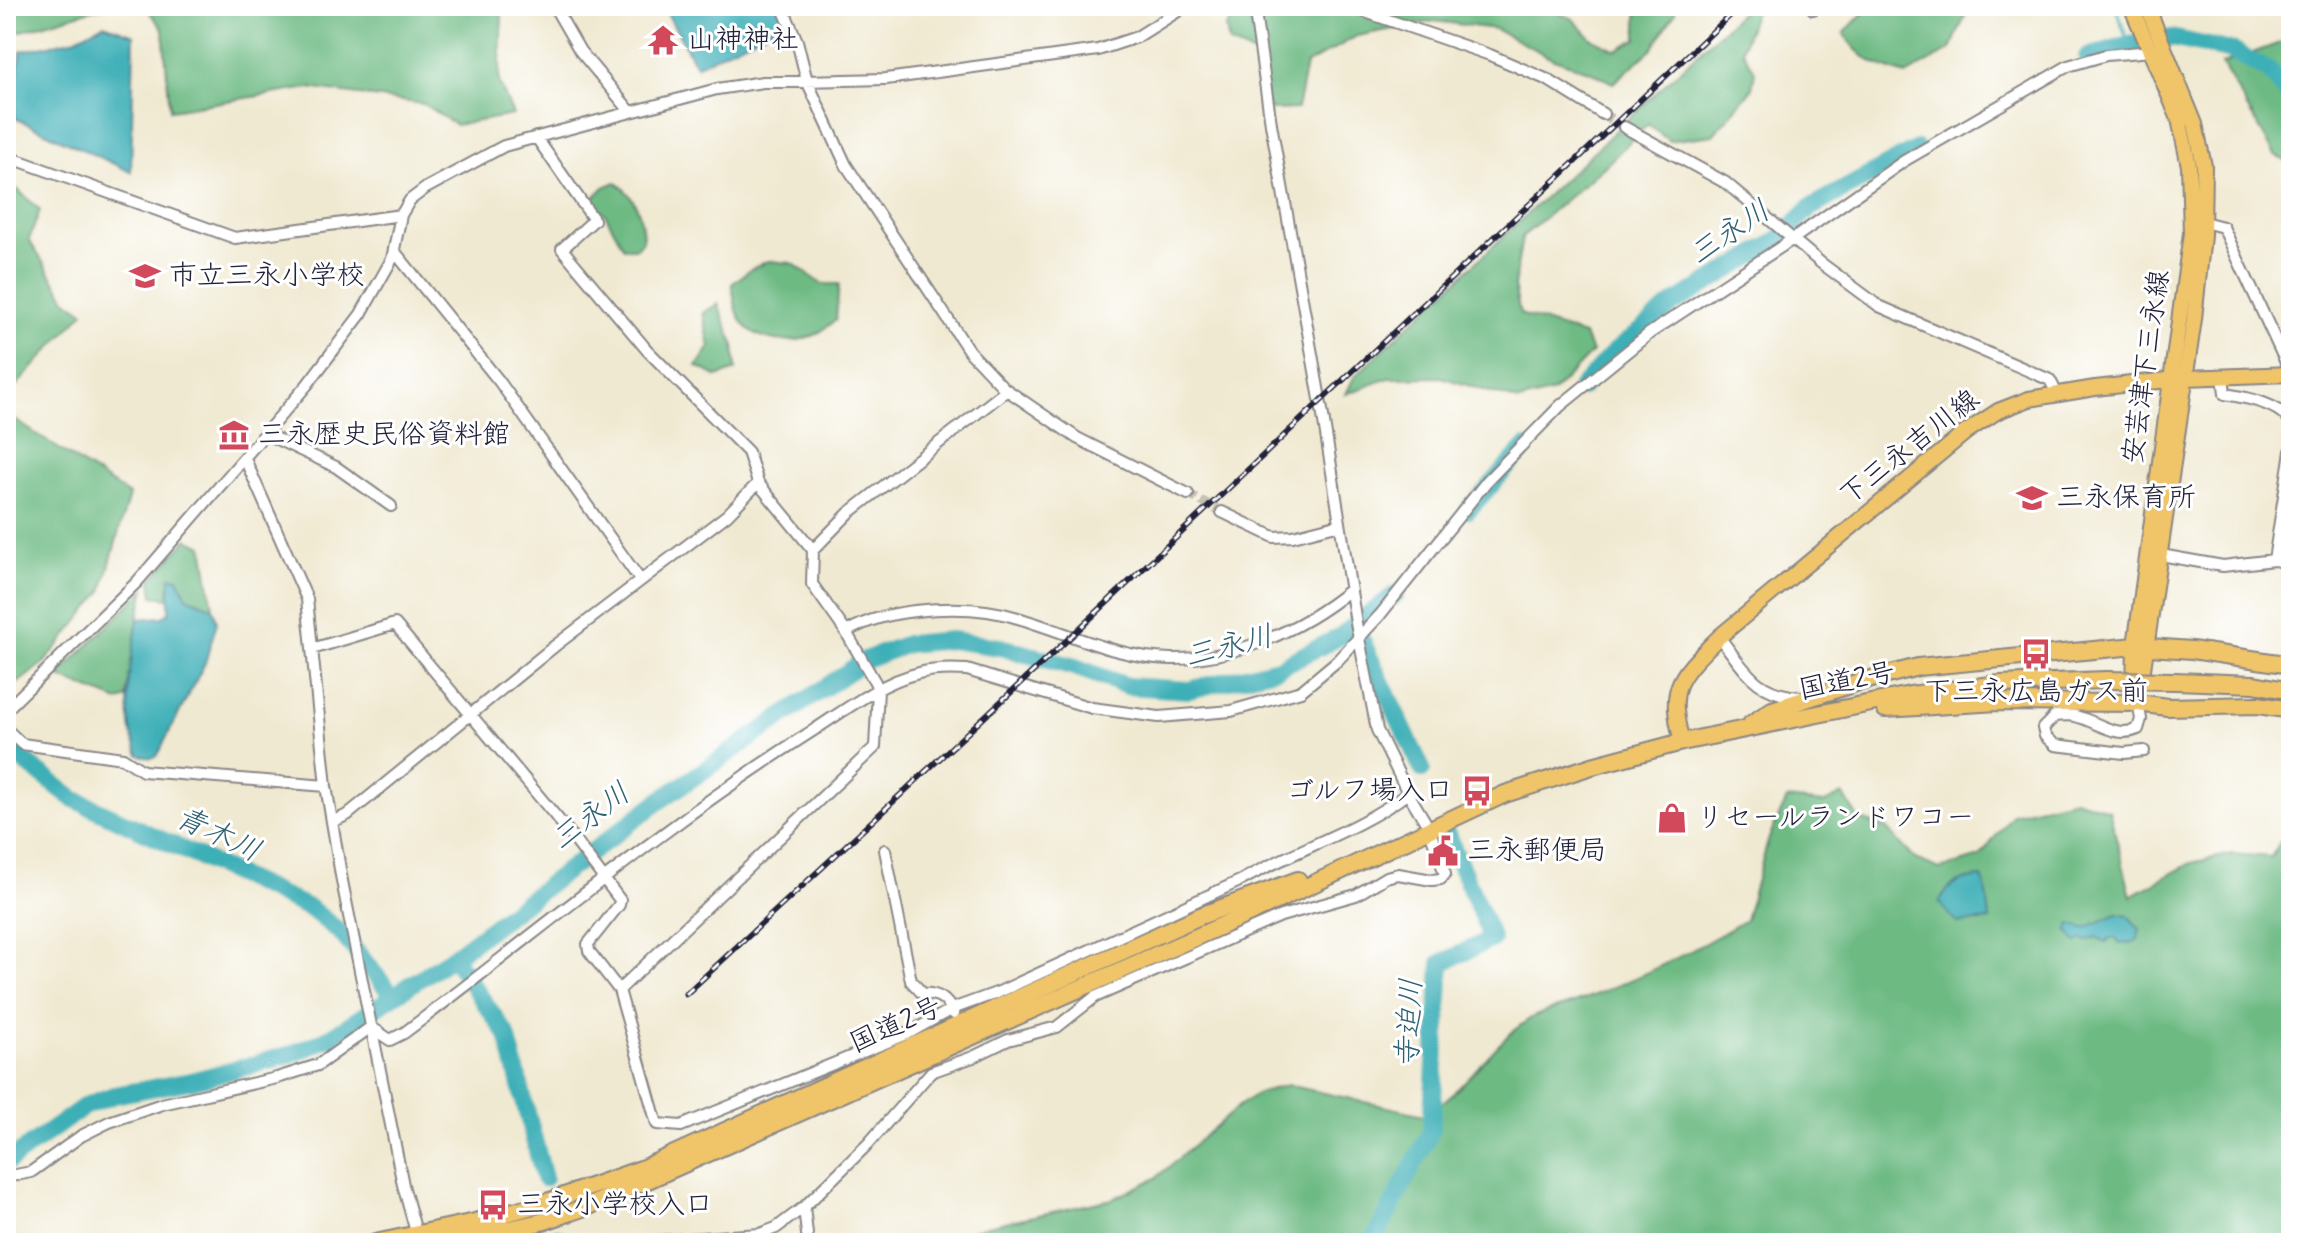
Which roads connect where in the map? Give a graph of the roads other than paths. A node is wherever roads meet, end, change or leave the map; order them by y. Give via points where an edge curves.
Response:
1 (554, 6) edge
2 (782, 6) edge
3 (1186, 6) edge
4 (1254, 6) edge
5 (1348, 6) edge
6 (2131, 6) edge
7 (2147, 6) edge
8 (2146, 22) junction
9 (2160, 52) junction
10 (807, 81) junction
11 (630, 111) junction
12 (1603, 114) tunnel mouth
13 (1624, 127) tunnel mouth
14 (536, 137) junction
15 (6, 156) edge
16 (401, 215) junction
17 (2197, 221) junction
18 (1791, 237) junction
19 (395, 252) junction
20 (2290, 374) edge
21 (2223, 376) junction
22 (2180, 379) junction
23 (1007, 390) junction
24 (2057, 394) junction
25 (2291, 424) edge
26 (266, 434) junction
27 (2291, 451) edge
28 (245, 459) junction
29 (758, 483) junction
30 (1188, 494) tunnel mouth
31 (391, 506) dead end
32 (1222, 512) tunnel mouth
33 (1340, 524) junction
34 (813, 550) junction
35 (2154, 554) junction
36 (2274, 560) junction
37 (2291, 564) edge
38 (640, 580) junction
39 (1350, 590) junction
40 (848, 636) junction
41 (1358, 636) junction
42 (1719, 637) junction
43 (2142, 647) junction
44 (312, 649) junction
45 (2291, 665) edge
46 (876, 686) junction
47 (2291, 691) edge
48 (1811, 698) junction
49 (2138, 703) junction
50 (6, 710) edge
51 (1835, 710) junction
52 (2291, 710) edge
53 (470, 714) junction
54 (6, 729) edge
55 (1743, 729) junction
56 (1682, 742) junction
57 (2144, 751) dead end
58 (326, 786) junction
59 (1408, 793) junction
60 (334, 821) junction
61 (1429, 828) junction
62 (885, 850) dead end
63 (602, 876) junction
64 (619, 990) junction
65 (954, 1014) junction
66 (370, 1023) junction
67 (6, 1177) edge
68 (804, 1207) junction
69 (418, 1238) edge
70 (375, 1243) edge
71 (450, 1243) edge
72 (628, 1243) edge
73 (808, 1243) edge

1 - 11 street via 580,51
2 - 10 street
3 - 10 street via 1137,37 1098,50 886,79
4 - 33 street
5 - 12 street via 1490,55
6 - 8 main road, 安芸津下三永線
7 - 8 main road, 安芸津下三永線
8 - 9 main road, 安芸津下三永線
9 - 17 main road, 安芸津下三永線 via 2179,119
9 - 18 street via 2106,55 2068,66 1904,161
10 - 11 street via 717,89
10 - 23 street via 846,165 969,351
11 - 14 street
13 - 18 street via 1726,183
14 - 16 street via 504,146 426,188
14 - 29 street via 594,220 562,249 647,350 748,452
15 - 16 street via 235,238
16 - 19 street
17 - 20 street via 2223,227
17 - 22 main road, 安芸津下三永線
18 - 24 street via 1879,306 2050,380
18 - 41 street via 1650,333 1560,406 1487,481
19 - 26 street via 361,314
19 - 38 street via 499,381
20 - 21 main road, 下三永吉川線
21 - 22 main road, 下三永吉川線
21 - 25 street via 2225,394 2257,400
22 - 24 main road, 下三永吉川線
22 - 35 main road, 安芸津下三永線
23 - 30 street via 1077,438
23 - 34 street via 849,513
24 - 42 main road, 下三永吉川線 via 1998,411 1966,432
26 - 28 street
26 - 31 street via 336,467
27 - 36 street
28 - 44 street via 307,599
28 - 50 street via 137,582
29 - 34 street
29 - 38 street via 727,515
32 - 33 street via 1274,537
33 - 39 street
34 - 40 street via 812,584
35 - 36 street via 2223,566
35 - 43 main road, 安芸津下三永線
36 - 37 street
38 - 53 street
39 - 40 street via 1288,630 1221,654 1186,658 1096,646 1017,617 973,608 884,615
39 - 41 street
40 - 46 street
41 - 46 street via 1301,691 1231,711 1126,715 967,670 917,673
41 - 59 street via 1377,730
42 - 48 street via 1759,686
42 - 56 main road, 下三永吉川線 via 1687,668 1677,687 1674,705
43 - 45 highway
43 - 48 highway via 1918,667
43 - 49 main road, 安芸津下三永線
44 - 53 street via 395,624
44 - 58 street
46 - 63 street
46 - 64 street via 875,747
47 - 51 highway, 国道2号, bridge via 2175,681 2000,684
48 - 55 highway via 1772,710
49 - 51 highway via 1998,702
49 - 52 highway
49 - 57 street via 2138,729 2128,734 2073,715 2055,716 2043,728 2055,745
51 - 55 highway, 国道2号
53 - 60 street
53 - 63 street
54 - 58 street via 22,744 123,758 143,771
55 - 56 highway, 国道2号
56 - 61 highway, 国道2号 via 1505,794
58 - 60 street
59 - 61 street
59 - 65 street via 1369,821
60 - 66 street
61 - 68 street via 1443,865 1441,879 1398,874 1356,895 1281,916 1095,997 1057,1027 971,1052 931,1072
61 - 69 highway, 国道2号 via 1200,916 641,1169
61 - 71 highway, 国道2号 via 1255,911 589,1206
62 - 65 street via 911,981 922,993 947,1000
63 - 64 street via 620,900 588,944 589,951
63 - 66 street via 404,1033 390,1040
64 - 65 street via 657,1124 681,1126
66 - 67 street via 318,1065 109,1122 31,1172
66 - 69 street
68 - 72 street via 760,1234
68 - 73 street
69 - 70 highway, 国道2号

